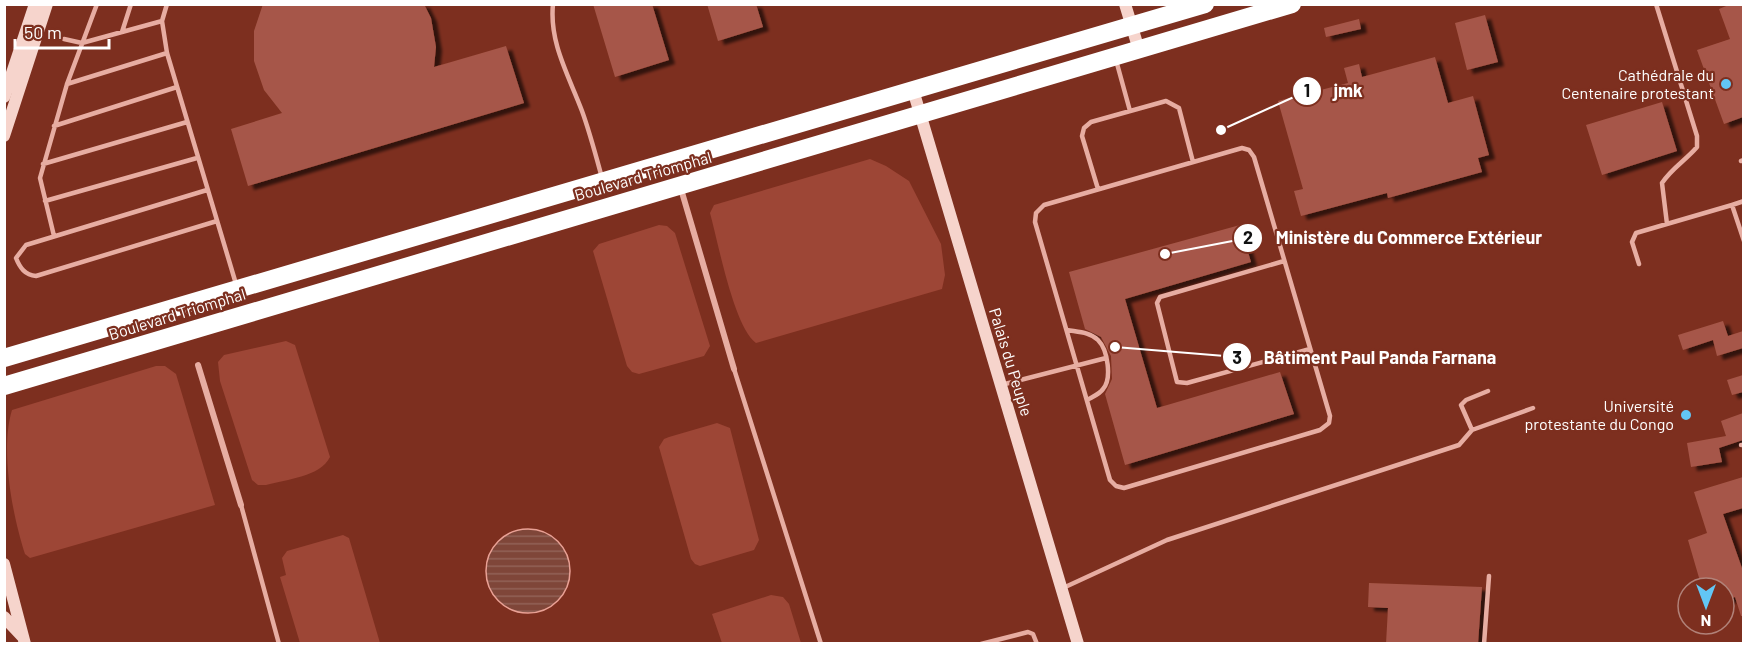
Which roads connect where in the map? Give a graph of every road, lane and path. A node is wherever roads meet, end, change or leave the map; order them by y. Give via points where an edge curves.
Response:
1 (34, 4) edge
2 (47, 4) edge
3 (97, 4) edge
4 (131, 4) edge
5 (167, 4) edge
6 (553, 4) edge
7 (1125, 4) edge
8 (1205, 4) edge
9 (1292, 4) edge
10 (1656, 4) edge
11 (162, 21) junction
12 (1131, 25) junction
13 (122, 32) junction
14 (64, 39) dead end
15 (82, 44) junction
16 (1139, 50) junction
17 (167, 53) junction
18 (1115, 57) junction
19 (67, 84) junction
20 (177, 87) junction
21 (914, 90) junction
22 (4, 97) edge
23 (1130, 111) junction
24 (922, 115) junction
25 (187, 122) junction
26 (54, 126) junction
27 (4, 136) edge
28 (197, 158) junction
29 (1193, 162) junction
30 (43, 164) junction
31 (603, 181) junction
32 (680, 185) junction
33 (1098, 189) junction
34 (207, 190) junction
35 (45, 201) junction
36 (1743, 201) edge
37 (1732, 205) junction
38 (217, 221) junction
39 (1667, 224) junction
40 (54, 236) junction
41 (1743, 241) edge
42 (1284, 261) junction
43 (1639, 264) dead end
44 (238, 289) junction
45 (1067, 330) junction
46 (1310, 349) junction
47 (4, 358) edge
48 (1106, 358) junction
49 (198, 365) dead end
50 (1077, 365) junction
51 (734, 369) joint
52 (1001, 385) junction
53 (4, 386) edge
54 (1488, 391) dead end
55 (1088, 400) junction
56 (1533, 408) dead end
57 (1472, 430) junction
58 (241, 505) joint
59 (4, 564) edge
60 (1489, 576) dead end
61 (1062, 588) junction
62 (4, 617) edge
63 (24, 640) edge
64 (279, 644) edge
65 (821, 644) edge
66 (981, 644) edge
67 (1037, 644) edge
68 (1078, 644) edge
69 (1484, 644) edge

1 - 22 street
2 - 27 street
3 - 15 lane
4 - 13 lane
5 - 11 lane
6 - 31 lane via 559,52
7 - 12 street
8 - 12 highway, Boulevard Triomphal
9 - 16 highway, Boulevard Triomphal
10 - 39 lane via 1697,136 1697,147 1685,161 1672,168 1662,183
11 - 13 lane
11 - 17 lane
12 - 16 street
12 - 21 highway, Boulevard Triomphal
13 - 15 lane
14 - 15 lane
15 - 19 lane
16 - 18 highway, Boulevard Triomphal
17 - 19 lane
17 - 20 lane
18 - 23 lane
18 - 24 highway, Boulevard Triomphal
19 - 26 lane
20 - 25 lane
20 - 26 lane
21 - 24 street, Palais du Peuple
21 - 31 highway, Boulevard Triomphal
23 - 29 lane via 1166,101 1174,103 1179,108
23 - 33 lane via 1091,122 1084,128 1082,136
24 - 32 highway, Boulevard Triomphal
24 - 52 street, Palais du Peuple
25 - 28 lane
25 - 30 lane
26 - 30 lane
28 - 34 lane
28 - 35 lane
29 - 33 lane
29 - 42 lane via 1242,148 1249,150
30 - 35 lane via 40,178
31 - 44 highway, Boulevard Triomphal
32 - 51 street
32 - 53 highway, Boulevard Triomphal
33 - 45 lane via 1044,205 1036,213 1035,222
34 - 38 lane
34 - 40 lane
35 - 40 lane
36 - 37 lane
37 - 39 lane
37 - 41 lane
38 - 40 lane via 29,275 16,258 19,251
38 - 44 lane
39 - 43 lane via 1634,235 1632,242
42 - 46 lane
42 - 46 lane via 1160,297 1157,303 1178,382 1187,383
44 - 47 highway, Boulevard Triomphal
45 - 48 lane via 1100,340
45 - 50 lane
46 - 55 lane via 1330,416 1329,423 1320,430 1124,488 1110,480
48 - 50 lane
48 - 55 lane via 1109,377 1103,390
49 - 58 street
50 - 52 lane
50 - 55 lane
51 - 65 lane
52 - 61 street, Palais du Peuple
54 - 57 lane via 1461,405
56 - 57 lane
57 - 61 lane via 1459,446 1167,540
58 - 64 lane
59 - 63 street
60 - 69 lane
61 - 68 street, Palais du Peuple
62 - 63 street
66 - 67 lane via 1028,632

